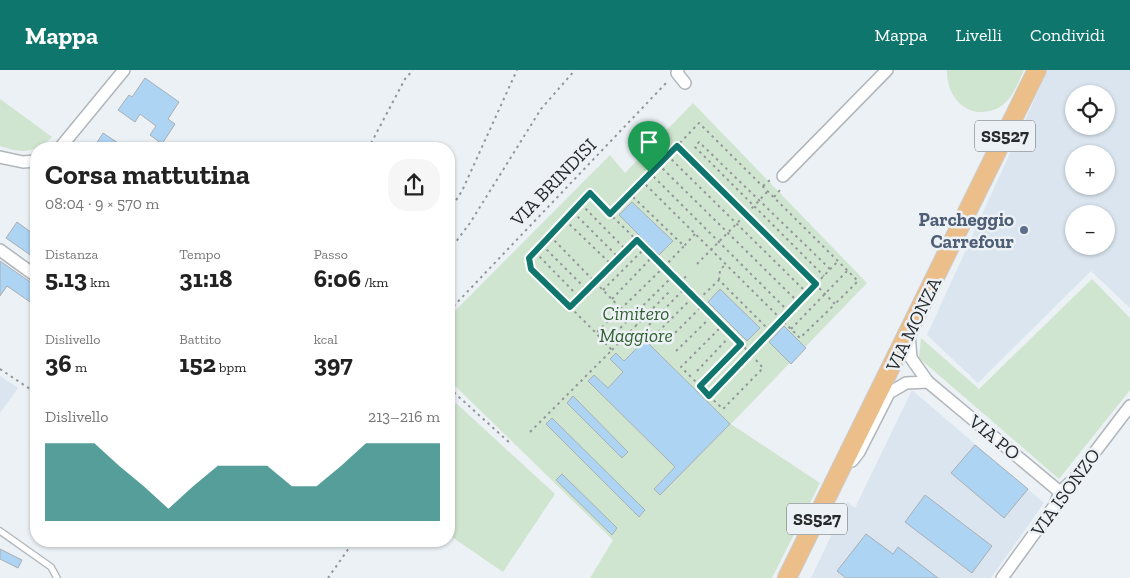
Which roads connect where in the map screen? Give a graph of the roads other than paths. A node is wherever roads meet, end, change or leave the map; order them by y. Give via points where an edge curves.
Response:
1 (124, 70) edge
2 (887, 70) edge
3 (1037, 70) edge
4 (677, 71) edge
5 (685, 83) dead end
6 (68, 142) edge
7 (0, 157) edge
8 (30, 161) edge
9 (783, 176) dead end
10 (0, 250) edge
11 (30, 272) edge
12 (909, 332) junction
13 (928, 382) junction
14 (1130, 406) edge
15 (846, 460) junction
16 (1060, 492) junction
17 (0, 531) edge
18 (57, 578) edge
19 (787, 578) edge
20 (1002, 578) edge

1 - 6 street
2 - 9 street
3 - 12 main road, VIA MONZA / SS527
4 - 5 street
7 - 8 street
10 - 11 street
12 - 13 street, VIA PO via 911,358
12 - 15 main road, VIA MONZA / SS527
13 - 15 street via 906,383 889,393 859,452 852,461
13 - 16 street, VIA PO
14 - 16 street, VIA ISONZO via 1075,478
15 - 19 main road, VIA MONZA / SS527
16 - 20 street, VIA ISONZO via 1055,505
17 - 18 lane via 51,567

